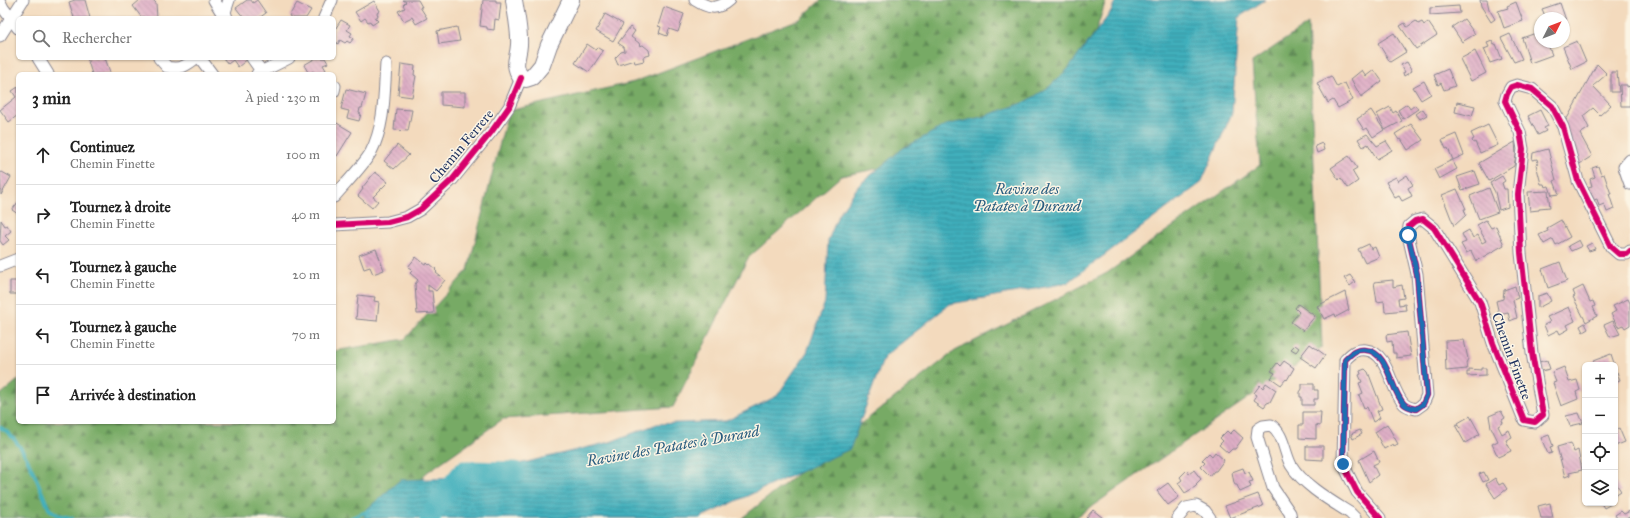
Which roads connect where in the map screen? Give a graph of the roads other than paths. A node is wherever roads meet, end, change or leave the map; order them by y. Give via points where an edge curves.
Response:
1 (23, 0) edge
2 (214, 0) edge
3 (229, 0) edge
4 (332, 0) edge
5 (514, 0) edge
6 (571, 0) edge
7 (695, 0) edge
8 (729, 0) edge
9 (0, 2) edge
10 (18, 16) edge
11 (225, 16) edge
12 (226, 16) edge
13 (325, 16) edge
14 (15, 24) edge
15 (0, 36) edge
16 (39, 60) edge
17 (161, 60) edge
18 (194, 60) edge
19 (202, 60) edge
20 (253, 60) edge
21 (285, 60) edge
22 (386, 64) dead end
23 (47, 72) edge
24 (210, 72) edge
25 (259, 72) edge
26 (261, 72) edge
27 (521, 78) junction
28 (1630, 160) edge
29 (1630, 184) edge
30 (336, 195) edge
31 (336, 225) edge
32 (1630, 251) edge
33 (16, 260) edge
34 (0, 266) edge
35 (1178, 518) edge
36 (1210, 518) edge
37 (1291, 518) edge
38 (1355, 518) edge
39 (1380, 518) edge

1 - 10 street
2 - 11 street
3 - 12 street
4 - 13 street
5 - 27 street via 519,44 515,62
6 - 27 street via 549,44 542,65 532,77
7 - 8 street via 713,8 720,7
9 - 14 street
14 - 15 street
16 - 23 street
17 - 18 street via 167,67 179,69
19 - 24 street
20 - 25 street
21 - 26 street
22 - 30 street via 382,122 378,139 371,154
27 - 31 street, Chemin Ferrere via 509,108 492,132 453,180 421,209 388,222
28 - 29 street via 1624,167
32 - 39 street, Chemin Finette via 1627,254 1618,254 1610,247 1578,181 1562,127 1552,106 1532,89 1517,85 1511,87 1505,101 1520,132 1524,149 1518,194 1521,253 1532,353 1543,414 1535,422 1524,420 1493,343 1480,302 1434,228 1424,219 1415,221 1409,226 1408,235 1417,274 1427,395 1423,404 1416,409 1405,405 1398,396 1381,359 1371,350 1358,349 1345,360 1343,464 1357,492
33 - 34 street
35 - 36 street via 1186,508 1196,506 1205,511
37 - 38 street via 1290,512 1273,488 1257,437 1258,429 1263,426 1271,424 1277,429 1292,466 1311,488

